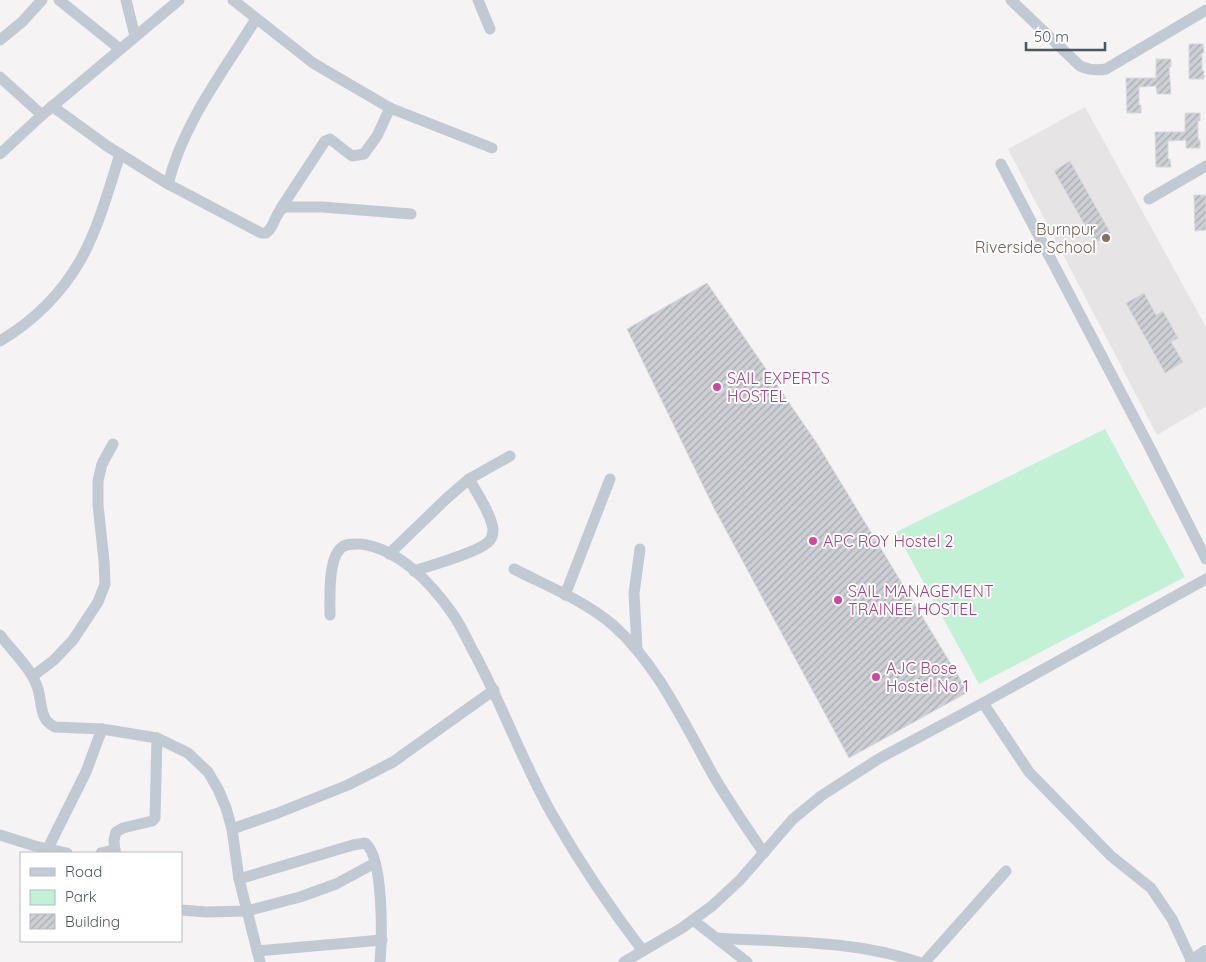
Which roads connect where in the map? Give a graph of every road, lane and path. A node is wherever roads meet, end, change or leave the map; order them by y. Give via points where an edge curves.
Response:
1 (42, 0) edge
2 (59, 0) edge
3 (126, 0) edge
4 (178, 0) edge
5 (233, 0) edge
6 (478, 0) edge
7 (1011, 0) edge
8 (1206, 10) edge
9 (256, 19) junction
10 (490, 29) dead end
11 (135, 36) junction
12 (0, 40) edge
13 (120, 49) junction
14 (0, 77) edge
15 (52, 106) junction
16 (390, 108) junction
17 (42, 115) junction
18 (2, 147) edge
19 (492, 148) dead end
20 (120, 154) junction
21 (1000, 164) dead end
22 (1206, 166) edge
23 (168, 184) junction
24 (1149, 199) dead end
25 (282, 208) junction
26 (411, 214) dead end
27 (0, 341) edge
28 (113, 444) dead end
29 (510, 456) dead end
30 (469, 479) junction
31 (610, 479) dead end
32 (640, 549) dead end
33 (389, 554) junction
34 (1206, 559) edge
35 (514, 569) dead end
36 (414, 571) junction
37 (1206, 578) edge
38 (565, 595) junction
39 (330, 615) dead end
40 (0, 635) edge
41 (637, 648) junction
42 (33, 676) junction
43 (494, 690) junction
44 (983, 703) junction
45 (102, 729) junction
46 (157, 738) junction
47 (232, 829) junction
48 (0, 835) edge
49 (48, 850) junction
50 (61, 852) edge
51 (115, 852) edge
52 (764, 853) junction
53 (376, 863) junction
54 (1006, 871) dead end
55 (239, 879) junction
56 (182, 910) edge
57 (247, 912) junction
58 (693, 920) junction
59 (716, 938) junction
60 (382, 940) junction
61 (644, 951) junction
62 (259, 956) edge
63 (1201, 959) edge
64 (380, 962) edge
65 (624, 962) edge
66 (747, 962) edge
67 (918, 962) edge
68 (925, 962) edge

1 - 12 street
2 - 13 street
3 - 11 street
4 - 11 street
5 - 9 street
6 - 10 street
7 - 8 street via 1080,66 1090,70 1106,69
9 - 16 street via 313,63
9 - 23 street via 195,116 180,145
11 - 13 street
13 - 15 street
14 - 17 street
15 - 17 street
15 - 20 street
16 - 19 street
16 - 25 street via 364,154 352,156 330,139 325,141
17 - 18 street
20 - 23 street
20 - 27 street via 102,210 80,261 52,300
21 - 34 street
22 - 24 street
23 - 25 street via 260,232 269,231
25 - 26 street via 322,207
28 - 42 street via 102,464 98,481 105,584 98,602 73,640
29 - 30 street
30 - 33 street
30 - 36 street via 487,511 493,529 492,539 454,558
31 - 38 street
32 - 41 street via 634,592
33 - 36 street
33 - 39 street via 351,543 340,548 330,584
35 - 38 street
36 - 43 street via 425,579 453,613
37 - 44 street
38 - 41 street via 612,624
40 - 42 street
41 - 52 street via 740,820
42 - 45 street via 44,720 49,724
43 - 47 street via 385,766 348,786
43 - 61 street via 552,814 616,916
44 - 52 street via 880,758 821,796 793,819
44 - 63 street via 1029,772 1111,856 1151,888
45 - 46 street
45 - 49 street via 86,772
46 - 47 street via 188,753 208,772 224,802
46 - 51 street via 155,818 119,830 115,835
47 - 55 street
48 - 49 street
49 - 50 street
52 - 58 street via 740,880
53 - 55 street via 370,847 362,842
53 - 57 street via 336,884
53 - 60 street
54 - 68 street
55 - 57 street
56 - 57 street
57 - 62 street
58 - 59 street
58 - 61 street
59 - 66 street
59 - 67 street via 834,945 894,954
60 - 62 street
60 - 64 street
61 - 65 street

